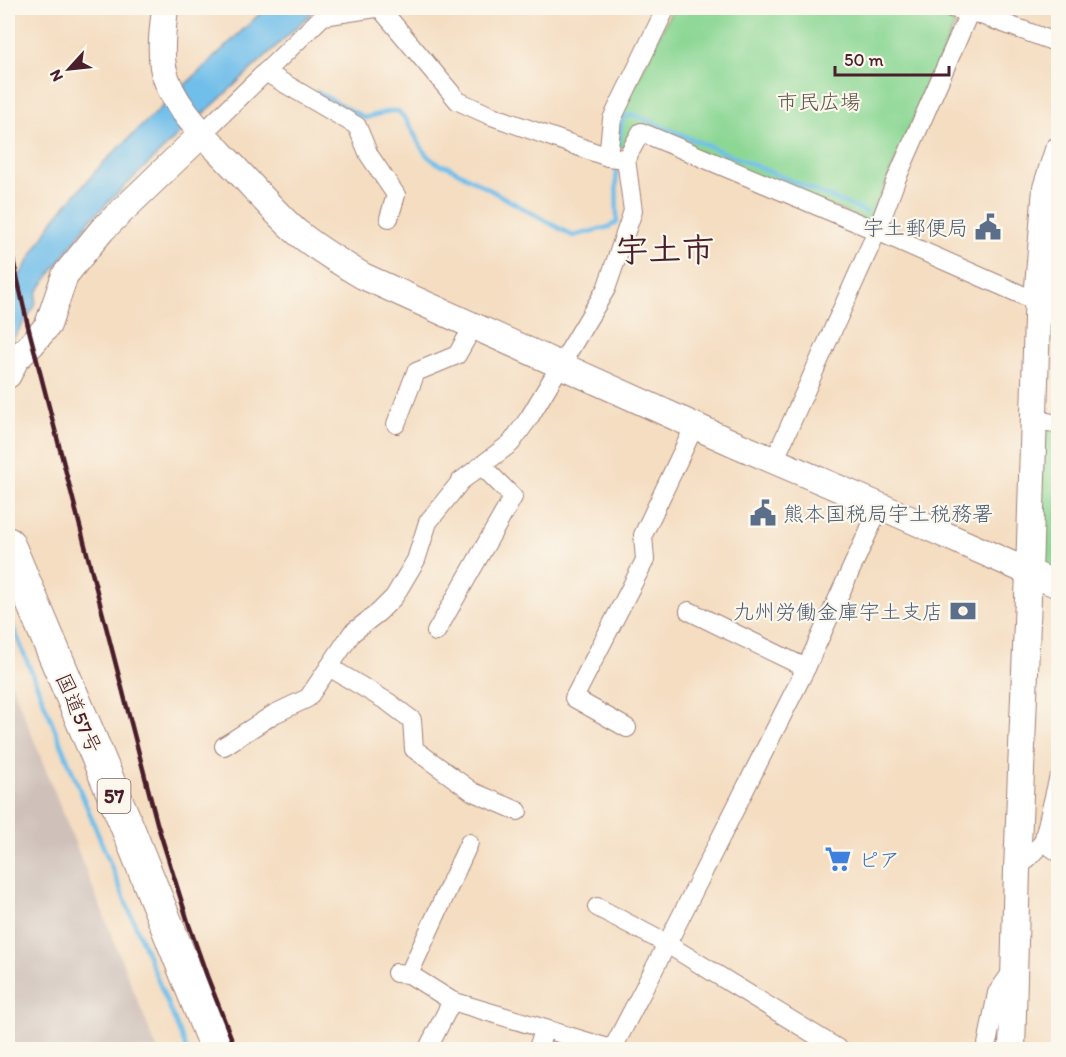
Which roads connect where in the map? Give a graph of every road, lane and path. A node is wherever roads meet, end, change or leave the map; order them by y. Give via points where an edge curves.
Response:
1 (165, 8) edge
2 (378, 8) edge
3 (666, 8) edge
4 (951, 8) edge
5 (970, 11) junction
6 (1059, 43) edge
7 (265, 72) junction
8 (196, 126) junction
9 (1059, 150) edge
10 (608, 157) junction
11 (626, 159) junction
12 (389, 218) dead end
13 (877, 231) junction
14 (1045, 295) edge
15 (474, 325) junction
16 (562, 365) junction
17 (8, 375) edge
18 (1034, 419) junction
19 (396, 424) dead end
20 (1059, 424) edge
21 (695, 425) junction
22 (774, 461) junction
23 (482, 466) junction
24 (880, 506) junction
25 (11, 559) edge
26 (1029, 573) junction
27 (1059, 585) edge
28 (689, 611) dead end
29 (436, 632) dead end
30 (329, 667) junction
31 (806, 668) junction
32 (627, 728) dead end
33 (224, 746) dead end
34 (1059, 780) edge
35 (518, 811) dead end
36 (469, 843) dead end
37 (1051, 847) edge
38 (1017, 870) junction
39 (597, 906) dead end
40 (668, 944) junction
41 (1014, 969) junction
42 (452, 1001) junction
43 (545, 1029) junction
44 (612, 1049) edge
45 (217, 1050) edge
46 (427, 1050) edge
47 (537, 1050) edge
48 (840, 1050) edge
49 (986, 1050) edge
50 (1012, 1050) edge

1 - 8 street via 164,68 174,96
2 - 7 street via 322,16
2 - 10 street via 458,101
3 - 10 street via 612,119
4 - 5 street
5 - 6 street
5 - 13 street
7 - 8 street
7 - 12 street via 357,126 369,155 396,195
8 - 15 street via 279,215 325,252 363,276
8 - 17 street via 65,275 48,324 16,359
9 - 14 street via 1046,188
10 - 11 street
11 - 13 street via 641,132
11 - 16 street via 633,211 606,289
13 - 14 street
13 - 22 street
14 - 18 street
15 - 16 street
15 - 19 street via 457,356 416,372
16 - 21 street
16 - 23 street via 511,443
18 - 20 street
18 - 26 street
21 - 22 street
21 - 32 street via 643,535 645,560 574,698
22 - 24 street
23 - 29 street via 513,496
23 - 30 street via 461,481 428,522 416,560 394,597 352,633
24 - 26 street
24 - 31 street
25 - 45 highway, 国道57号 / 57 via 124,819
26 - 27 street
26 - 38 street
28 - 31 street
30 - 33 street via 308,698
30 - 35 street via 412,720 414,749 473,792
31 - 40 street
34 - 37 street
36 - 42 street via 402,973
37 - 38 street
38 - 41 street
39 - 40 street
40 - 44 street
40 - 48 street
41 - 49 street via 997,993
41 - 50 street
42 - 43 street
42 - 46 street
43 - 44 street
43 - 47 street

